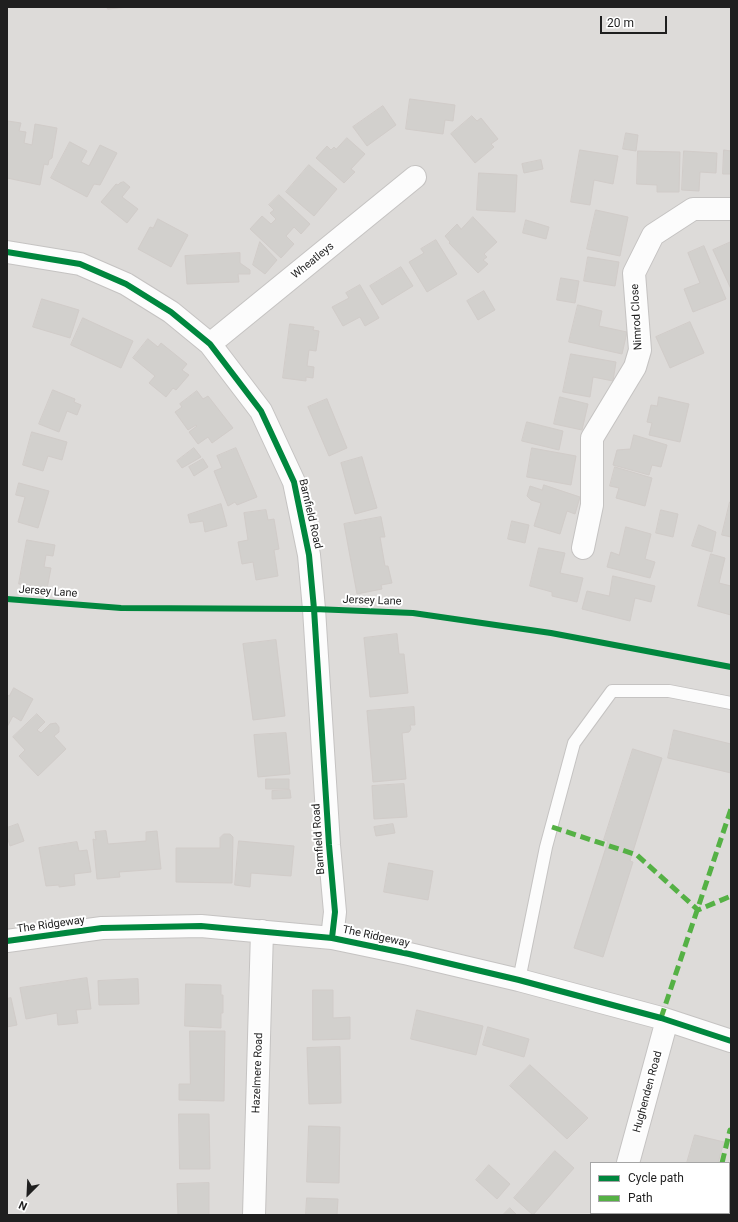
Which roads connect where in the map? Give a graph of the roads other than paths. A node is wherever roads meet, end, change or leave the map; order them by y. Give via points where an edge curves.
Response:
1 (415, 177) dead end
2 (731, 209) edge
3 (7, 252) edge
4 (210, 344) junction
5 (582, 548) dead end
6 (731, 703) edge
7 (262, 931) junction
8 (332, 938) junction
9 (7, 941) edge
10 (519, 980) junction
11 (667, 1020) junction
12 (731, 1041) edge
13 (628, 1162) edge
14 (254, 1215) edge

1 - 4 street, Wheatleys
2 - 5 street, Nimrod Close via 693,209 653,235 634,272 640,350 635,367 592,438 592,505
3 - 4 street, Barnfield Road via 80,264 126,284 171,312
4 - 8 street, Barnfield Road via 261,411 294,482 309,555 335,912
6 - 10 lane via 669,691 612,691 574,743 546,847
7 - 8 street, The Ridgeway
7 - 9 street, The Ridgeway via 201,926 102,928
7 - 14 street, Hazelmere Road
8 - 10 street, The Ridgeway
10 - 11 street, The Ridgeway
11 - 12 street, The Ridgeway
11 - 13 street, Hughenden Road

